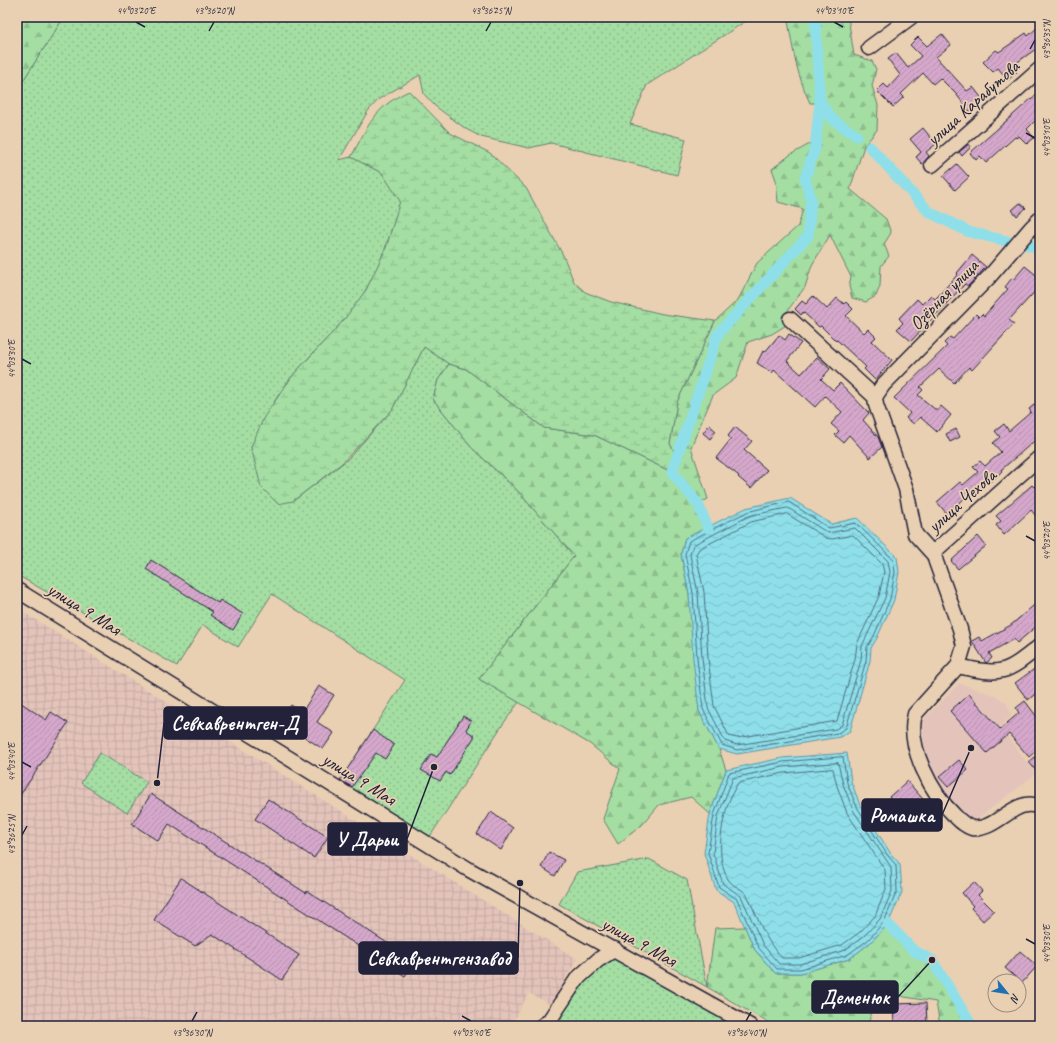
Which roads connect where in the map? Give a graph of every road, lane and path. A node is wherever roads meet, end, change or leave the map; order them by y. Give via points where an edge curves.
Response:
1 (911, 17) edge
2 (869, 48) dead end
3 (1040, 69) edge
4 (932, 165) dead end
5 (1040, 220) edge
6 (790, 319) dead end
7 (876, 397) junction
8 (1040, 457) edge
9 (934, 555) junction
10 (17, 590) edge
11 (1040, 646) edge
12 (958, 666) junction
13 (1040, 807) edge
14 (615, 949) junction
15 (542, 1026) edge
16 (750, 1026) edge

1 - 2 street
3 - 4 street, улица Карабутова
5 - 7 street, Озёрная улица via 990,276 883,385
6 - 7 street
7 - 9 street via 876,405 906,489 915,534
8 - 9 street, улица Чехова via 940,546
9 - 12 street, улица Чехова via 963,638 964,646
10 - 14 street, улица 9 Мая via 468,869
11 - 12 street via 1017,665 1005,671 988,673
12 - 13 street, улица Чехова via 915,714 912,723 916,748 929,782 951,812 964,825 971,828 983,827 1021,806
14 - 15 street via 577,979 549,1021
14 - 16 street, улица 9 Мая

